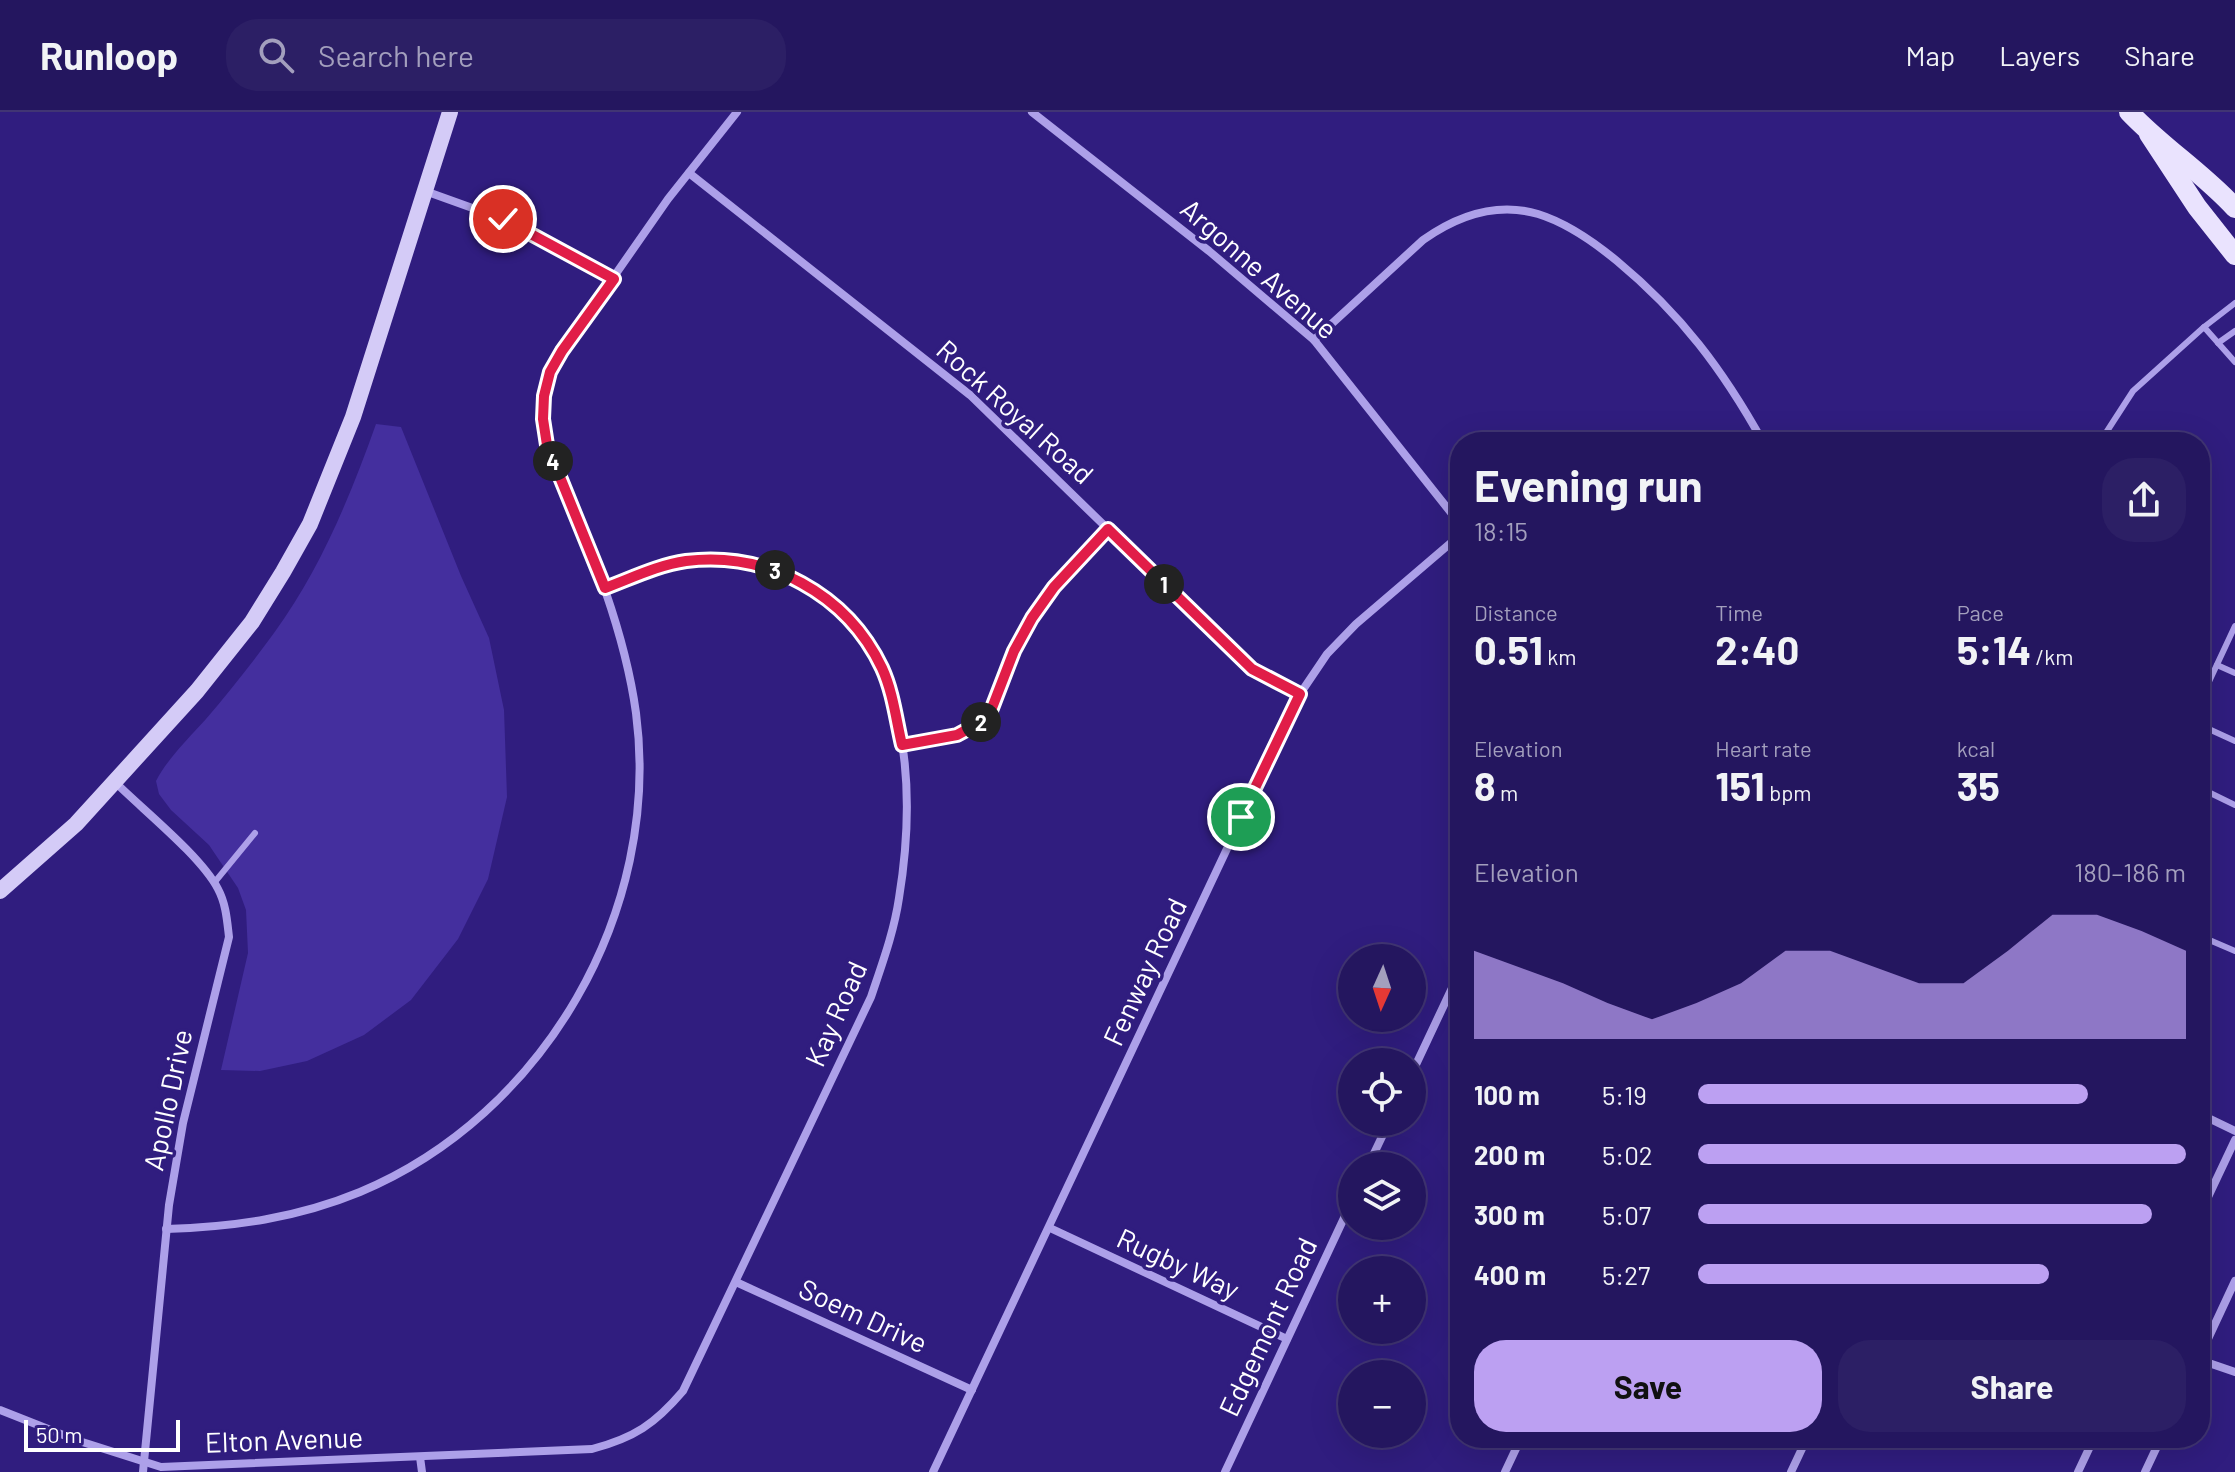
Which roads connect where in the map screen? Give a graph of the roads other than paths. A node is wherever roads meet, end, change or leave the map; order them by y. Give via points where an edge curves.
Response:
1 (450, 112) edge
2 (737, 112) edge
3 (1032, 112) edge
4 (2129, 112) edge
5 (2149, 134) junction
6 (689, 173) junction
7 (425, 191) junction
8 (2235, 208) edge
9 (2235, 255) edge
10 (614, 279) junction
11 (2235, 303) edge
12 (2204, 327) junction
13 (2235, 331) edge
14 (1314, 340) junction
15 (2218, 343) junction
16 (2235, 362) edge
17 (1757, 432) edge
18 (2106, 432) edge
19 (1450, 511) edge
20 (1108, 529) junction
21 (1450, 544) edge
22 (605, 588) junction
23 (2235, 626) edge
24 (2217, 665) junction
25 (2235, 673) edge
26 (2210, 680) edge
27 (1300, 694) junction
28 (2210, 730) edge
29 (2235, 741) edge
30 (902, 745) junction
31 (115, 782) junction
32 (2210, 793) edge
33 (2235, 805) edge
34 (255, 833) dead end
35 (214, 883) junction
36 (0, 891) edge
37 (2210, 940) edge
38 (2235, 951) edge
39 (1450, 992) edge
40 (1424, 1048) edge
41 (2210, 1119) edge
42 (2235, 1131) edge
43 (2235, 1140) edge
44 (2210, 1193) edge
45 (1050, 1228) junction
46 (166, 1229) junction
47 (1338, 1231) edge
48 (2235, 1281) edge
49 (736, 1282) junction
50 (2210, 1336) edge
51 (1287, 1339) junction
52 (2210, 1362) edge
53 (2235, 1372) edge
54 (972, 1390) junction
55 (0, 1410) edge
56 (1516, 1448) edge
57 (1802, 1448) edge
58 (2089, 1448) edge
59 (2156, 1448) edge
60 (420, 1457) junction
61 (144, 1467) edge
62 (422, 1472) edge
63 (933, 1472) edge
64 (1225, 1472) edge
65 (1505, 1472) edge
66 (1791, 1472) edge
67 (2078, 1472) edge
68 (2145, 1472) edge

1 - 7 street
2 - 6 street
3 - 14 street, Argonne Avenue
4 - 5 main road
5 - 8 main road
5 - 9 main road
6 - 10 street
6 - 20 street, Rock Royal Road via 970,395
7 - 10 street via 503,219
7 - 31 street via 353,417 310,524 252,622
10 - 22 street via 550,372 543,419 547,445
11 - 12 lane
12 - 15 lane
12 - 18 lane via 2133,391
13 - 15 lane
14 - 17 street via 1443,226 1487,211 1537,213 1604,250 1645,284 1711,357
14 - 19 street, Argonne Avenue
15 - 16 lane
20 - 27 street, Rock Royal Road via 1252,669
20 - 30 street via 1032,618 981,722 957,735
21 - 27 street, Fenway Road via 1356,624
22 - 30 street, Kay Road via 657,568 714,559 774,569 800,581 849,618 869,644 892,697
22 - 46 street via 636,716 637,812 632,852 604,944 558,1029 484,1114 446,1144 383,1180 270,1220
23 - 24 lane
24 - 25 lane
24 - 26 lane
27 - 45 street, Fenway Road
28 - 29 lane
30 - 49 street, Kay Road via 905,851 887,949 871,997
31 - 35 street, Apollo Drive
31 - 36 street
32 - 33 lane
34 - 35 lane
35 - 46 street, Apollo Drive via 227,912 229,937 183,1123
37 - 38 lane
39 - 40 street
41 - 42 street
43 - 44 street
45 - 51 street, Rugby Way
45 - 54 street, Fenway Road
46 - 61 street, Apollo Drive
47 - 51 street, Edgemont Road
48 - 50 street
49 - 54 street, Soem Drive
49 - 60 street, Kay Road via 683,1391 642,1431 592,1449
51 - 64 street, Edgemont Road
52 - 53 street
54 - 63 street, Fenway Road
55 - 61 street, Elton Avenue
56 - 65 street
57 - 66 street
58 - 67 street
59 - 68 street
60 - 61 street, Elton Avenue
60 - 62 street

